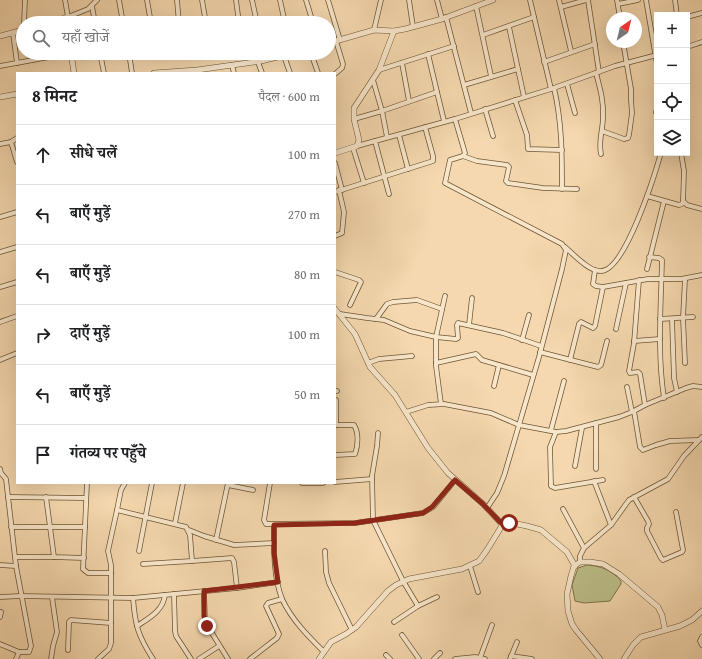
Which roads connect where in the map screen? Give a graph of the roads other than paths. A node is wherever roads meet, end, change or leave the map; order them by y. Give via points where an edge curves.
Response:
1 (25, 0) edge
2 (65, 0) edge
3 (97, 0) edge
4 (119, 0) edge
5 (147, 0) edge
6 (177, 0) edge
7 (202, 0) edge
8 (236, 0) edge
9 (252, 0) edge
10 (280, 0) edge
11 (306, 0) edge
12 (328, 0) edge
13 (381, 0) edge
14 (409, 0) edge
15 (437, 0) edge
16 (493, 0) edge
17 (530, 0) edge
18 (559, 0) edge
19 (587, 0) edge
20 (638, 0) edge
21 (646, 0) edge
22 (675, 0) edge
23 (618, 2) edge
24 (92, 6) junction
25 (476, 6) junction
26 (561, 7) junction
27 (619, 12) edge
28 (677, 12) edge
29 (702, 13) edge
30 (24, 16) edge
31 (68, 16) edge
32 (71, 16) edge
33 (94, 16) edge
34 (122, 16) edge
35 (150, 16) edge
36 (178, 16) edge
37 (205, 16) edge
38 (238, 16) edge
39 (255, 16) edge
40 (283, 16) edge
41 (311, 16) edge
42 (332, 16) edge
43 (690, 16) edge
44 (534, 17) junction
45 (444, 18) junction
46 (508, 26) junction
47 (413, 27) junction
48 (374, 30) junction
49 (16, 32) edge
50 (336, 32) edge
51 (394, 32) junction
52 (13, 33) junction
53 (482, 35) junction
54 (0, 36) edge
55 (338, 40) junction
56 (702, 42) edge
57 (595, 44) junction
58 (454, 46) junction
59 (690, 46) edge
60 (624, 48) edge
61 (655, 48) edge
62 (571, 51) junction
63 (428, 54) junction
64 (16, 56) edge
65 (654, 56) edge
66 (17, 60) edge
67 (33, 60) edge
68 (72, 60) edge
69 (101, 60) edge
70 (129, 60) edge
71 (265, 60) edge
72 (285, 60) edge
73 (313, 60) edge
74 (258, 62) junction
75 (544, 62) junction
76 (17, 63) junction
77 (402, 63) junction
78 (626, 63) junction
79 (232, 65) junction
80 (0, 66) edge
81 (518, 69) junction
82 (379, 70) junction
83 (203, 71) edge
84 (74, 72) edge
85 (104, 72) edge
86 (132, 72) edge
87 (178, 72) edge
88 (234, 72) edge
89 (262, 72) edge
90 (290, 72) edge
91 (318, 72) edge
92 (336, 73) edge
93 (598, 73) junction
94 (491, 76) junction
95 (373, 80) junction
96 (567, 84) junction
97 (464, 85) junction
98 (552, 89) junction
99 (437, 92) junction
100 (16, 94) edge
101 (0, 97) edge
102 (524, 97) junction
103 (515, 100) junction
104 (409, 101) junction
105 (485, 109) junction
106 (382, 111) junction
107 (471, 113) junction
108 (575, 113) dead end
109 (354, 119) junction
110 (455, 119) junction
111 (444, 121) junction
112 (425, 127) junction
113 (602, 131) junction
114 (399, 134) junction
115 (493, 136) dead end
116 (387, 137) junction
117 (16, 139) edge
118 (375, 141) junction
119 (11, 142) junction
120 (0, 144) edge
121 (355, 147) junction
122 (562, 150) junction
123 (336, 153) edge
124 (601, 154) dead end
125 (463, 156) junction
126 (660, 156) edge
127 (682, 156) edge
128 (16, 159) edge
129 (336, 170) edge
130 (408, 170) junction
131 (384, 177) junction
132 (364, 183) junction
133 (562, 189) junction
134 (577, 190) dead end
135 (339, 191) edge
136 (389, 194) dead end
137 (647, 196) junction
138 (664, 201) junction
139 (683, 201) junction
140 (702, 209) edge
141 (16, 212) edge
142 (0, 216) edge
143 (336, 236) edge
144 (16, 247) edge
145 (565, 247) junction
146 (0, 252) edge
147 (649, 257) junction
148 (646, 269) dead end
149 (594, 270) junction
150 (336, 272) edge
151 (702, 274) edge
152 (661, 279) junction
153 (684, 279) junction
154 (639, 280) junction
155 (16, 282) edge
156 (626, 283) junction
157 (0, 287) edge
158 (603, 287) junction
159 (445, 296) dead end
160 (472, 298) dead end
161 (350, 306) dead end
162 (442, 309) junction
163 (336, 311) edge
164 (529, 315) dead end
165 (16, 316) edge
166 (693, 317) dead end
167 (683, 318) junction
168 (376, 319) junction
169 (660, 319) junction
170 (672, 319) junction
171 (0, 322) edge
172 (469, 326) junction
173 (616, 329) dead end
174 (436, 337) junction
175 (660, 339) junction
176 (522, 340) junction
177 (607, 341) dead end
178 (634, 341) junction
179 (541, 346) junction
180 (540, 352) junction
181 (16, 353) edge
182 (412, 356) dead end
183 (0, 360) edge
184 (570, 360) junction
185 (368, 363) junction
186 (436, 363) junction
187 (685, 363) dead end
188 (499, 365) junction
189 (533, 375) junction
190 (564, 381) dead end
191 (494, 386) dead end
192 (627, 387) dead end
193 (702, 387) edge
194 (677, 392) junction
195 (664, 398) junction
196 (336, 400) dead end
197 (441, 404) junction
198 (644, 405) junction
199 (633, 411) junction
200 (406, 412) junction
201 (596, 423) junction
202 (336, 425) edge
203 (519, 425) junction
204 (582, 428) junction
205 (551, 430) junction
206 (556, 432) junction
207 (378, 433) dead end
208 (701, 439) edge
209 (336, 455) edge
210 (575, 466) dead end
211 (0, 469) edge
212 (596, 469) dead end
213 (372, 479) junction
214 (455, 480) junction
215 (603, 480) dead end
216 (594, 481) junction
217 (336, 482) edge
218 (87, 484) edge
219 (124, 484) edge
220 (152, 484) edge
221 (183, 484) edge
222 (228, 484) edge
223 (270, 484) edge
224 (252, 490) dead end
225 (8, 497) junction
226 (46, 497) junction
227 (634, 497) junction
228 (86, 498) junction
229 (487, 508) junction
230 (563, 509) dead end
231 (117, 510) junction
232 (676, 512) dead end
233 (147, 517) junction
234 (374, 520) junction
235 (175, 523) junction
236 (503, 524) junction
237 (274, 525) junction
238 (611, 525) junction
239 (11, 527) junction
240 (85, 527) junction
241 (49, 528) junction
242 (189, 530) junction
243 (216, 540) junction
244 (274, 543) junction
245 (584, 548) junction
246 (139, 551) dead end
247 (325, 551) dead end
248 (54, 557) junction
249 (16, 558) junction
250 (84, 558) junction
251 (192, 561) junction
252 (580, 562) junction
253 (143, 564) dead end
254 (0, 565) edge
255 (16, 566) junction
256 (470, 566) junction
257 (575, 566) junction
258 (111, 573) junction
259 (403, 581) junction
260 (278, 582) junction
261 (237, 588) junction
262 (204, 591) junction
263 (478, 592) dead end
264 (174, 594) junction
265 (166, 595) junction
266 (21, 596) junction
267 (0, 597) edge
268 (52, 597) junction
269 (111, 597) junction
270 (437, 597) dead end
271 (133, 598) junction
272 (282, 599) junction
273 (418, 606) junction
274 (702, 612) edge
275 (394, 622) dead end
276 (112, 623) junction
277 (492, 625) dead end
278 (137, 626) junction
279 (352, 630) junction
280 (665, 630) junction
281 (402, 635) dead end
282 (702, 637) edge
283 (517, 642) dead end
284 (0, 644) edge
285 (702, 645) edge
286 (219, 646) junction
287 (68, 650) dead end
288 (19, 652) junction
289 (324, 652) junction
290 (440, 653) dead end
291 (386, 655) dead end
292 (510, 657) edge
293 (253, 658) edge
294 (480, 658) junction
295 (16, 659) edge
296 (51, 659) edge
297 (98, 659) edge
298 (152, 659) edge
299 (191, 659) edge
300 (199, 659) edge
301 (228, 659) edge
302 (319, 659) edge
303 (390, 659) edge
304 (419, 659) edge
305 (434, 659) edge
306 (455, 659) edge
307 (486, 659) edge
308 (532, 659) edge
309 (600, 659) edge
310 (624, 659) edge

1 - 30 street
2 - 31 street
3 - 24 street
4 - 34 street
5 - 35 street
6 - 36 street
7 - 37 street
8 - 38 street
9 - 39 street
10 - 40 street
11 - 41 street
12 - 42 street
13 - 48 street
14 - 47 street
15 - 45 street
16 - 25 street
17 - 44 street
18 - 26 street
19 - 26 street
19 - 57 street
20 - 23 street
21 - 61 street
22 - 28 street
23 - 27 street
24 - 32 street
24 - 33 street
25 - 45 street
25 - 53 street
26 - 62 street
29 - 43 street
44 - 46 street
44 - 75 street
45 - 47 street
45 - 58 street
46 - 53 street
46 - 81 street
47 - 51 street
48 - 51 street
48 - 55 street
49 - 52 street
50 - 55 street
51 - 82 street
52 - 54 street
52 - 64 street
53 - 94 street
55 - 92 street via 343,64
56 - 59 street
57 - 62 street
57 - 93 street
58 - 63 street
58 - 97 street
60 - 78 street
62 - 75 street
63 - 77 street
63 - 99 street
65 - 78 street
66 - 76 street
67 - 76 street
68 - 84 street
69 - 85 street
70 - 86 street
71 - 74 street
72 - 90 street
73 - 91 street
74 - 79 street
74 - 89 street
75 - 98 street
76 - 80 street
77 - 82 street
77 - 104 street
78 - 93 street
78 - 113 street via 632,110 628,136 624,139
79 - 83 street
79 - 88 street
81 - 94 street
81 - 102 street
82 - 95 street
83 - 87 street
93 - 96 street
93 - 113 street via 603,104
94 - 97 street
95 - 106 street
95 - 109 street via 354,108
96 - 98 street
96 - 108 street
97 - 107 street
98 - 102 street
98 - 122 street via 561,128
99 - 104 street
99 - 111 street
100 - 101 street
102 - 103 street
103 - 105 street
103 - 122 street via 527,135 528,149
104 - 106 street
105 - 107 street
105 - 115 street
106 - 109 street
106 - 116 street
107 - 110 street
109 - 121 street via 359,140
110 - 111 street
110 - 125 street via 465,151
111 - 112 street
112 - 114 street
112 - 130 street via 434,160
113 - 124 street via 599,143
114 - 116 street
114 - 130 street
116 - 118 street
117 - 119 street
118 - 121 street
118 - 131 street
119 - 120 street
119 - 128 street
121 - 123 street
121 - 132 street
122 - 133 street
125 - 133 street via 477,161 507,165 508,183
125 - 145 street via 450,160 445,183
126 - 137 street
127 - 139 street
129 - 135 street
130 - 131 street
131 - 132 street
131 - 136 street
132 - 135 street
133 - 134 street
135 - 143 street via 344,212 342,233
137 - 138 street
137 - 149 street via 630,238 619,257 605,271
138 - 139 street via 679,205
138 - 147 street
139 - 140 street via 687,205
141 - 142 street
144 - 146 street
145 - 149 street
145 - 179 street via 566,254
147 - 148 street
147 - 152 street via 662,260
149 - 158 street via 594,284
150 - 161 street via 361,282
151 - 153 street
152 - 153 street
152 - 154 street
152 - 169 street
153 - 167 street
154 - 156 street
154 - 178 street
155 - 157 street
156 - 158 street
156 - 173 street
158 - 184 street via 595,326 593,328 581,322 579,324
159 - 162 street
160 - 172 street
162 - 168 street via 417,300 392,302 386,304
162 - 174 street
163 - 168 street
163 - 185 street via 358,340
164 - 176 street
165 - 171 street
166 - 167 street
167 - 170 street
167 - 187 street
168 - 174 street
169 - 170 street
169 - 175 street
170 - 194 street via 674,378
172 - 174 street via 457,323 457,339
172 - 176 street
174 - 186 street
175 - 178 street
175 - 195 street
176 - 179 street
177 - 184 street via 600,367
178 - 198 street via 629,372 640,374
179 - 180 street
180 - 184 street
180 - 189 street
181 - 183 street
182 - 185 street via 379,359
185 - 200 street
186 - 188 street via 476,354 482,360
186 - 197 street
188 - 189 street
188 - 191 street
189 - 203 street
190 - 205 street
192 - 199 street
193 - 194 street via 693,386
194 - 195 street
195 - 198 street
196 - 202 street
197 - 200 street
197 - 203 street via 491,413
198 - 199 street
199 - 201 street
199 - 208 street via 640,447 643,450 670,441
200 - 214 street via 428,448
201 - 204 street
201 - 212 street
202 - 209 street via 354,425 357,438 355,454
203 - 205 street
203 - 229 street via 501,485
204 - 206 street
204 - 210 street
205 - 206 street
206 - 216 street via 550,447 551,486 555,488
207 - 213 street
208 - 227 street via 684,456 668,479
211 - 225 street via 6,479
213 - 217 street
213 - 234 street
214 - 229 street
214 - 234 street via 432,507 423,513
215 - 216 street
216 - 238 street
218 - 228 street
219 - 231 street
220 - 233 street
221 - 235 street
222 - 224 street
222 - 243 street
223 - 237 street via 264,520 266,524
225 - 226 street
225 - 239 street
226 - 228 street
226 - 241 street
227 - 232 street via 648,521 647,532 663,560 683,550
227 - 238 street via 626,503
228 - 240 street
229 - 236 street
230 - 245 street
231 - 233 street
231 - 258 street via 108,551
233 - 235 street
233 - 246 street
234 - 237 street via 355,523
234 - 259 street
235 - 242 street
236 - 256 street via 484,556
236 - 257 street via 512,523 541,530 567,552
237 - 244 street
238 - 245 street
239 - 241 street
239 - 249 street
240 - 241 street
240 - 250 street
241 - 248 street
242 - 243 street
242 - 251 street
243 - 244 street via 241,546
244 - 260 street
245 - 252 street
247 - 279 street via 329,583
248 - 249 street
248 - 250 street
249 - 255 street
250 - 258 street via 83,569 86,573
251 - 253 street
251 - 261 street via 232,558
252 - 257 street
252 - 280 street via 603,564 619,574 658,607
254 - 255 street
255 - 266 street
256 - 259 street
256 - 263 street
257 - 309 street via 567,594 570,618 576,630
258 - 269 street
259 - 273 street
259 - 279 street via 388,591
260 - 261 street
260 - 272 street
261 - 262 street
262 - 264 street
262 - 286 street via 205,621
264 - 265 street
264 - 299 street via 176,636
265 - 271 street
265 - 278 street via 158,612
266 - 267 street
266 - 268 street
266 - 288 street via 30,646 29,652
268 - 269 street
268 - 296 street via 57,632
269 - 271 street
269 - 276 street
270 - 273 street
271 - 278 street
272 - 289 street via 296,622
272 - 293 street via 266,606 278,636
273 - 275 street
274 - 280 street via 686,623
276 - 287 street via 71,620
276 - 297 street via 109,649
277 - 294 street
278 - 298 street via 142,642
279 - 289 street via 331,642
280 - 310 street via 641,638
281 - 304 street
282 - 285 street
283 - 292 street
284 - 288 street
286 - 300 street
286 - 301 street
288 - 295 street
289 - 302 street
290 - 305 street
291 - 303 street
292 - 308 street
294 - 306 street
294 - 307 street

